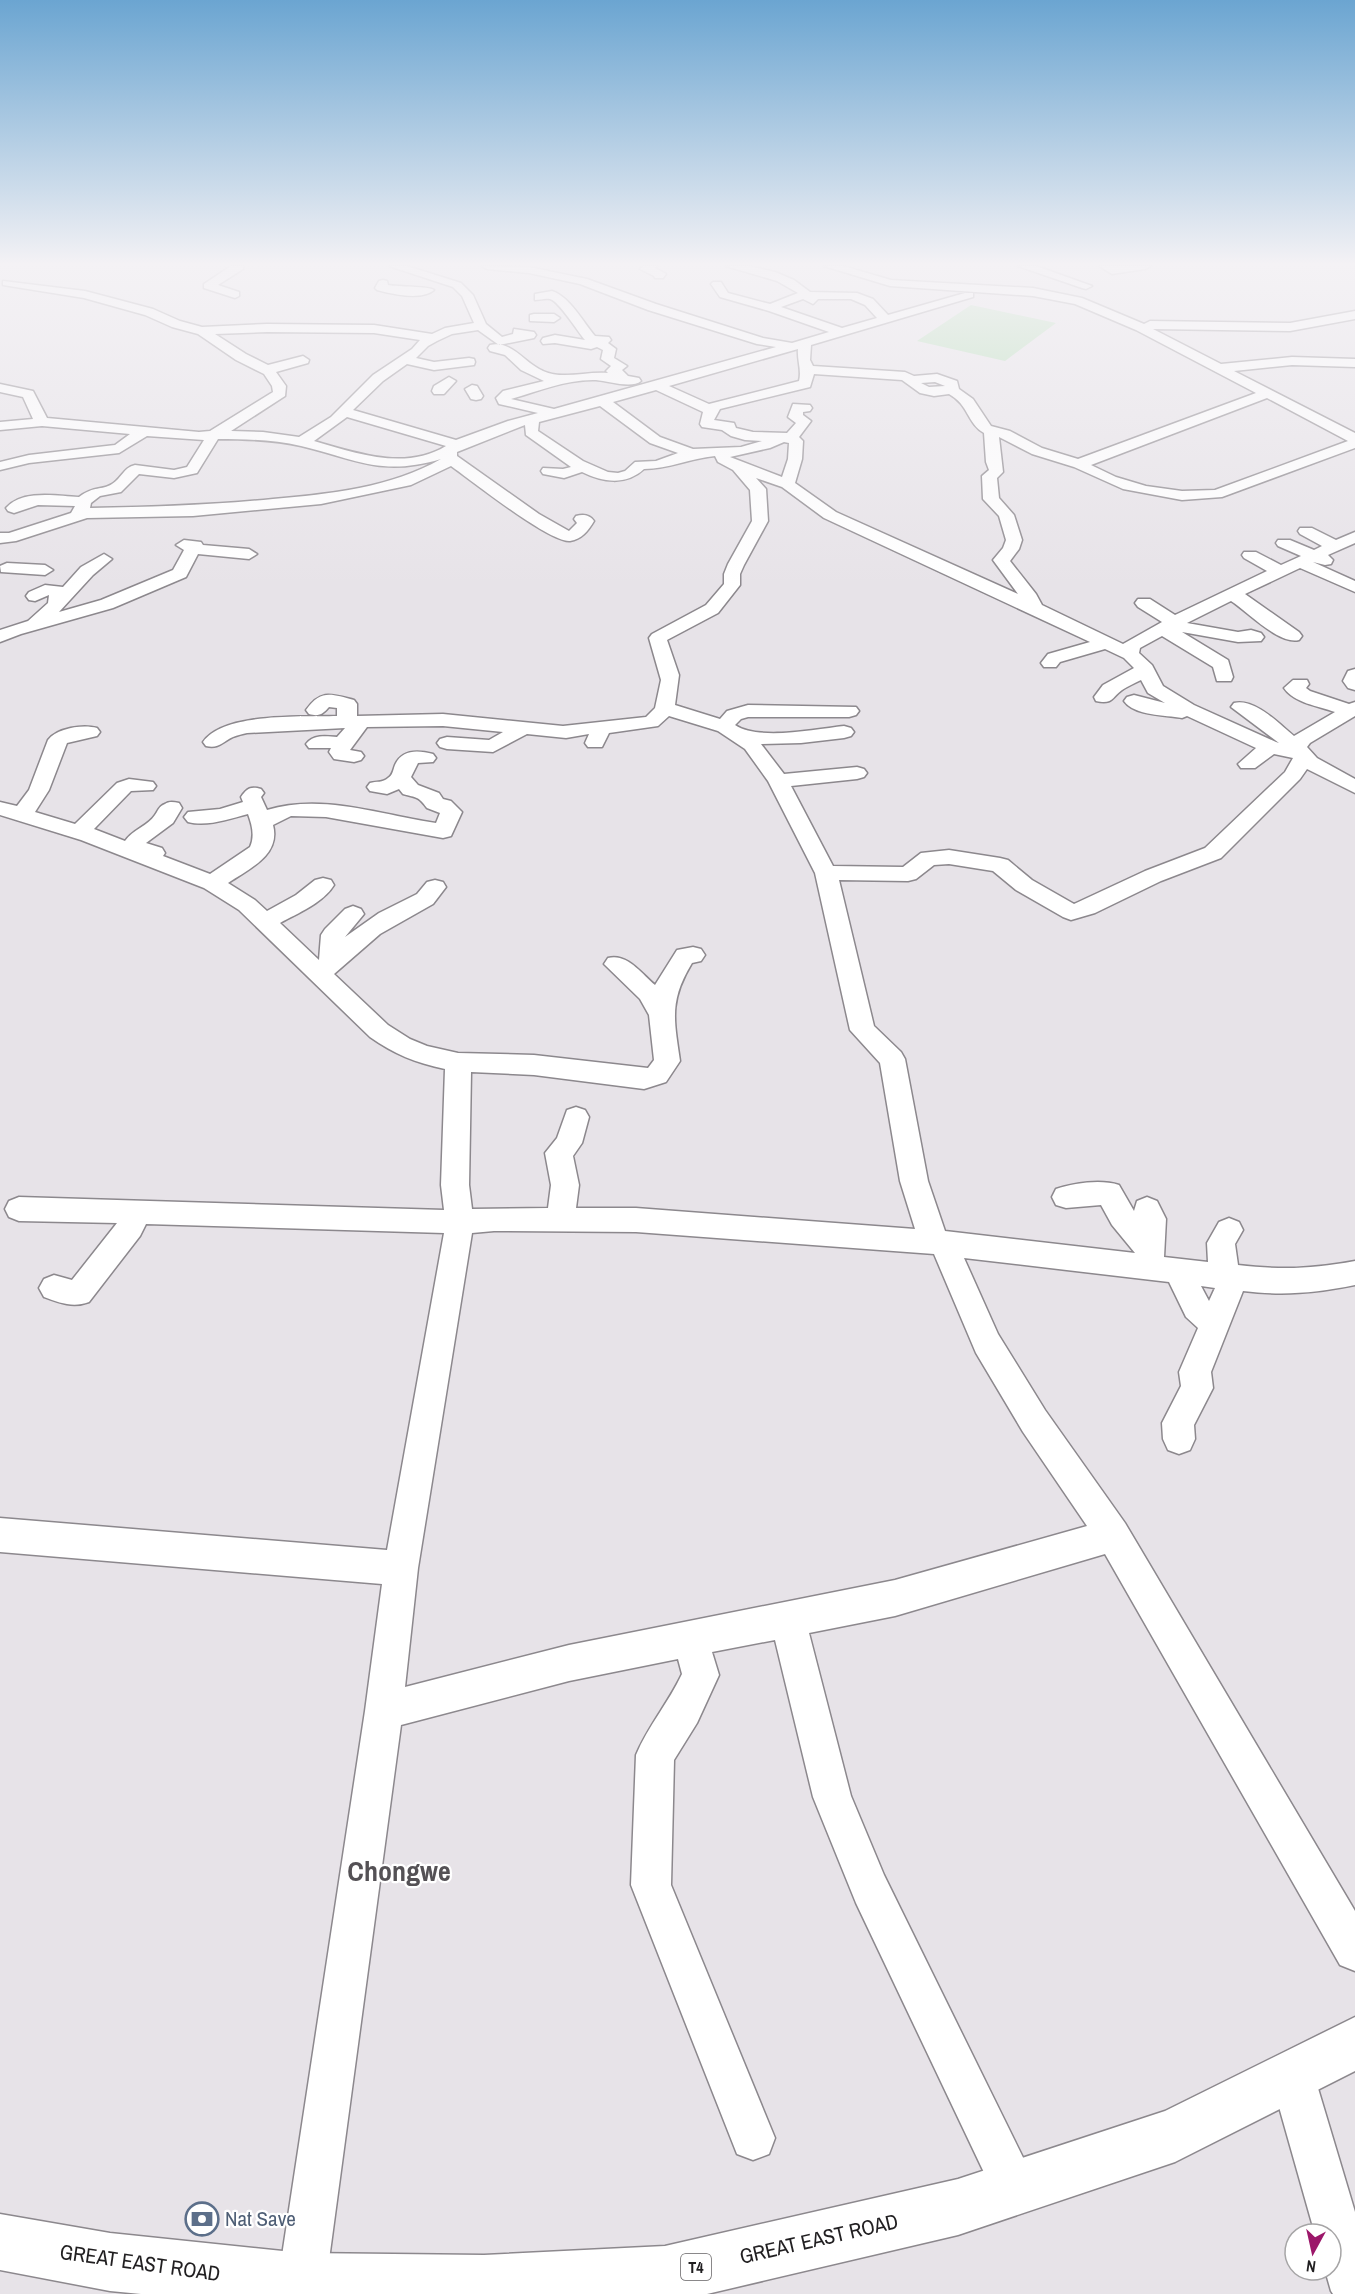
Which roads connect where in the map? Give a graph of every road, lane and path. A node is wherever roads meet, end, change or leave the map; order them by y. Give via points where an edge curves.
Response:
1 (270, 373) edge
2 (385, 373) edge
3 (518, 373) edge
4 (537, 373) edge
5 (586, 373) edge
6 (618, 373) edge
7 (704, 373) edge
8 (802, 373) edge
9 (1229, 373) edge
10 (582, 374) joint
11 (556, 381) junction
12 (835, 382) dead end
13 (800, 385) junction
14 (658, 387) junction
15 (0, 388) edge
16 (1267, 393) junction
17 (757, 395) junction
18 (547, 399) dead end
19 (606, 400) junction
20 (1229, 406) junction
21 (579, 407) junction
22 (805, 408) dead end
23 (344, 412) junction
24 (1253, 412) dead end
25 (42, 422) junction
26 (0, 426) edge
27 (961, 426) dead end
28 (539, 428) junction
29 (151, 430) junction
30 (988, 430) junction
31 (701, 432) junction
32 (20, 435) junction
33 (214, 435) junction
34 (787, 437) junction
35 (1355, 441) edge
36 (190, 443) junction
37 (320, 445) junction
38 (294, 455) dead end
39 (726, 459) junction
40 (25, 460) junction
41 (451, 460) junction
42 (1079, 464) junction
43 (323, 465) dead end
44 (0, 466) edge
45 (580, 466) junction
46 (548, 471) dead end
47 (174, 474) junction
48 (146, 482) dead end
49 (787, 483) junction
50 (162, 497) dead end
51 (312, 500) junction
52 (138, 501) dead end
53 (14, 508) dead end
54 (75, 511) junction
55 (108, 512) junction
56 (152, 512) junction
57 (556, 514) dead end
58 (307, 516) dead end
59 (526, 516) junction
60 (33, 519) dead end
61 (582, 519) dead end
62 (1306, 531) dead end
63 (563, 535) junction
64 (545, 537) dead end
65 (1355, 537) edge
66 (4, 543) edge
67 (1284, 543) dead end
68 (1335, 546) junction
69 (29, 551) dead end
70 (249, 554) dead end
71 (1250, 555) dead end
72 (104, 559) dead end
73 (1307, 559) junction
74 (3, 566) edge
75 (1339, 566) dead end
76 (45, 570) dead end
77 (1280, 571) junction
78 (0, 587) edge
79 (1355, 587) edge
80 (1232, 593) junction
81 (35, 596) dead end
82 (1144, 603) dead end
83 (57, 605) junction
84 (1057, 620) junction
85 (34, 625) junction
86 (1168, 625) junction
87 (1293, 636) dead end
88 (0, 639) edge
89 (1240, 639) dead end
90 (1106, 643) junction
91 (0, 647) edge
92 (1138, 651) junction
93 (1050, 663) dead end
94 (1108, 670) dead end
95 (1355, 675) edge
96 (1224, 677) dead end
97 (1300, 684) dead end
98 (1355, 684) edge
99 (1103, 697) dead end
100 (1134, 701) dead end
101 (1241, 707) dead end
102 (316, 710) dead end
103 (1354, 710) edge
104 (849, 711) dead end
105 (1198, 714) junction
106 (666, 715) junction
107 (354, 722) junction
108 (527, 724) junction
109 (90, 732) dead end
110 (733, 732) junction
111 (844, 732) dead end
112 (213, 742) dead end
113 (447, 743) dead end
114 (316, 744) dead end
115 (1328, 744) dead end
116 (1269, 747) junction
117 (1303, 749) junction
118 (426, 758) dead end
119 (1248, 764) dead end
120 (857, 773) dead end
121 (400, 780) junction
122 (778, 781) junction
123 (146, 786) dead end
124 (377, 787) dead end
125 (1355, 787) edge
126 (257, 807) junction
127 (172, 808) dead end
128 (11, 812) edge
129 (195, 817) dead end
130 (78, 832) junction
131 (154, 860) junction
132 (826, 873) junction
133 (212, 883) junction
134 (323, 885) dead end
135 (435, 887) dead end
136 (353, 914) dead end
137 (264, 922) junction
138 (693, 955) dead end
139 (616, 964) dead end
140 (326, 968) junction
141 (661, 1015) junction
142 (458, 1062) junction
143 (576, 1117) dead end
144 (1066, 1197) dead end
145 (19, 1209) dead end
146 (1147, 1209) dead end
147 (135, 1214) junction
148 (561, 1220) junction
149 (460, 1222) junction
150 (1229, 1230) dead end
151 (938, 1243) junction
152 (1149, 1259) junction
153 (1178, 1271) junction
154 (1355, 1273) edge
155 (1229, 1277) junction
156 (54, 1288) dead end
157 (1213, 1323) junction
158 (1179, 1439) dead end
159 (0, 1534) edge
160 (1113, 1535) junction
161 (401, 1568) junction
162 (787, 1618) junction
163 (690, 1638) junction
164 (384, 1711) junction
165 (1355, 1950) edge
166 (1355, 2043) edge
167 (1292, 2075) junction
168 (753, 2138) dead end
169 (1015, 2188) junction
170 (0, 2241) edge
171 (302, 2282) junction
172 (666, 2284) edge
173 (447, 2289) edge
174 (1355, 2291) edge

1 - 33 street via 280,393
2 - 23 street
3 - 28 street via 495,400 516,418 534,415
4 - 11 street
5 - 10 street
6 - 14 street
7 - 14 street
8 - 13 street
9 - 16 street
10 - 11 street
11 - 19 street
11 - 28 street via 503,398
12 - 13 street
13 - 17 street
13 - 30 street via 914,379 925,390 950,389 959,393
14 - 17 street
14 - 19 street
14 - 31 street
15 - 25 street via 28,394
16 - 20 street
16 - 35 street via 1341,420
17 - 31 street via 716,406
18 - 21 street
19 - 21 street
19 - 31 street via 617,421 652,444
20 - 24 street
20 - 42 street via 1202,412
21 - 28 street
22 - 34 street via 796,410 795,417 804,421 796,434
23 - 37 street
23 - 41 street via 384,425
25 - 29 street
25 - 32 street
26 - 32 street
27 - 30 street
28 - 41 street via 513,424
28 - 45 street
29 - 36 street
29 - 40 street via 126,449 74,454 69,459 56,459 47,467
30 - 42 street
30 - 84 street via 996,464 996,472 989,476 991,499 1006,515 1014,540 1001,560 1036,606
31 - 34 street via 729,426 738,434
31 - 39 street via 704,458
31 - 45 street via 657,465 640,465 631,474 602,482
32 - 40 street via 26,452 19,457
33 - 36 street
33 - 36 street
33 - 37 street via 263,436
34 - 39 street
34 - 49 street via 796,441 796,455
35 - 42 street via 1309,463 1278,465 1217,494 1150,492
36 - 47 street via 192,470
37 - 38 street via 310,453
37 - 41 street via 361,460
37 - 43 street
39 - 49 street
39 - 106 street via 758,489 760,521 736,564 732,585 721,599 712,609 658,638 659,652 669,669
40 - 44 street
41 - 51 street via 406,482
41 - 59 street via 471,479 524,500
45 - 46 street via 564,474
47 - 48 street via 178,476 171,483
47 - 54 street via 135,469 116,489 95,492
49 - 84 street via 830,515
50 - 56 street
51 - 56 street via 207,518 189,512
51 - 58 street via 313,505 303,511
52 - 55 street
53 - 54 street via 37,500
54 - 55 street
54 - 66 street via 54,517 50,524
55 - 56 street
57 - 59 street
59 - 63 street
60 - 66 street via 22,520
61 - 63 street via 586,521 582,529 570,536
62 - 68 street
63 - 64 street
65 - 68 street
66 - 69 street via 28,547
67 - 73 street
68 - 73 street
70 - 85 street via 188,547 180,573 107,604
71 - 77 street
72 - 83 street via 79,572
73 - 75 street
73 - 77 street
73 - 79 street
74 - 76 street
74 - 78 street via 6,579
77 - 80 street
80 - 86 street
80 - 87 street via 1270,624
81 - 83 street via 45,590 58,591
82 - 86 street
83 - 85 street
84 - 90 street
85 - 88 street
86 - 89 street
86 - 92 street
86 - 96 street via 1222,664
88 - 91 street
90 - 92 street
90 - 93 street via 1054,658
92 - 94 street
92 - 99 street
92 - 105 street via 1155,689
95 - 98 street
97 - 103 street via 1293,688
100 - 105 street
101 - 117 street
102 - 107 street via 324,700 347,704
103 - 117 street
104 - 110 street via 748,711 727,719
105 - 116 street
106 - 108 street via 598,736
106 - 110 street
107 - 108 street via 471,720
107 - 112 street via 274,717 225,733
107 - 114 street via 349,750 322,741
108 - 113 street via 493,746
109 - 128 street via 58,740 39,790
110 - 111 street via 801,737
110 - 122 street via 752,745
115 - 117 street
116 - 117 street
116 - 119 street
117 - 125 street
117 - 132 street via 1293,775 1213,853 1087,908 1071,912 1024,885 1000,865 949,857 929,858 908,874
118 - 121 street via 413,757 406,763
120 - 122 street
121 - 124 street via 387,788
121 - 126 street via 408,782 410,790 423,792 432,797 434,804 451,812 443,831 321,810 270,815
122 - 132 street
123 - 130 street via 124,787
126 - 129 street
126 - 133 street via 266,835 260,851
127 - 131 street via 133,846 155,854
128 - 130 street
130 - 131 street via 109,834
131 - 133 street
132 - 151 street via 862,1030 892,1059 914,1181
133 - 137 street via 246,904
134 - 137 street
135 - 140 street via 430,896 382,921 344,949
136 - 140 street via 333,935
137 - 140 street
138 - 141 street via 685,956 667,985
139 - 141 street via 649,993
140 - 142 street via 379,1031 422,1055
141 - 142 street via 667,1061 657,1075 644,1079 534,1065
142 - 149 street via 455,1185
143 - 148 street via 569,1143 559,1153 565,1185
144 - 152 street via 1109,1193
145 - 147 street
146 - 152 street via 1152,1219
147 - 149 street
147 - 156 street via 130,1228 79,1293
148 - 149 street
148 - 151 street via 636,1220
149 - 161 street
150 - 155 street via 1221,1243
151 - 152 street
151 - 160 street via 987,1344 1034,1421
152 - 153 street
153 - 155 street
153 - 157 street via 1197,1308
154 - 155 street via 1313,1281
155 - 157 street
157 - 158 street via 1195,1372 1197,1388 1178,1423
159 - 161 street
160 - 162 street via 895,1598
160 - 165 street
161 - 164 street
162 - 163 street
162 - 169 street via 832,1797 870,1889
163 - 164 street via 569,1663
163 - 168 street via 701,1675 655,1755 651,1885
164 - 171 street
166 - 167 highway, GREAT EAST ROAD / T4
167 - 169 highway, GREAT EAST ROAD / T4 via 1174,2135
167 - 174 street
169 - 172 highway, GREAT EAST ROAD / T4 via 958,2207
170 - 171 highway, GREAT EAST ROAD / T4 via 110,2262
171 - 173 highway, GREAT EAST ROAD / T4
172 - 173 highway, GREAT EAST ROAD / T4

